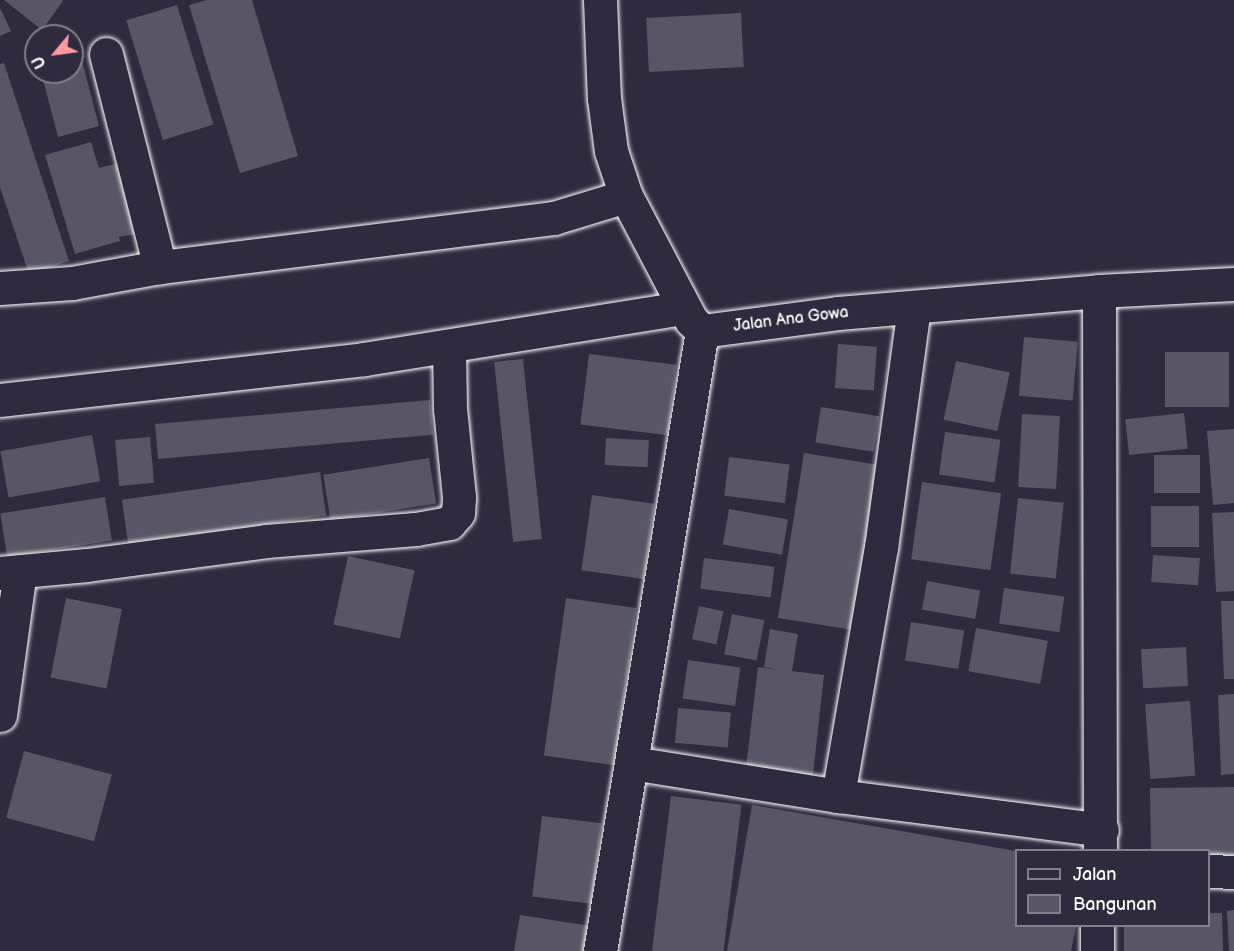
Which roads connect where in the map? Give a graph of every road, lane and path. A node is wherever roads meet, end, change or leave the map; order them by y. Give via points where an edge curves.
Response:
1 (600, 0) edge
2 (106, 54) dead end
3 (626, 196) junction
4 (160, 267) junction
5 (1234, 284) edge
6 (0, 288) edge
7 (1100, 291) junction
8 (914, 308) junction
9 (693, 319) junction
10 (449, 346) junction
11 (0, 400) edge
12 (10, 572) edge
13 (0, 715) edge
14 (632, 763) junction
15 (838, 796) junction
16 (1101, 841) edge
17 (1210, 871) edge
18 (1234, 872) edge
19 (1097, 927) edge
20 (600, 951) edge
21 (1097, 951) edge

1 - 3 street via 604,98 611,151
2 - 4 street
3 - 4 street via 554,218 463,232
3 - 9 street
4 - 6 street via 72,283
5 - 7 street, Jalan Ana Gowa
7 - 8 street, Jalan Ana Gowa
7 - 16 street
8 - 9 street, Jalan Ana Gowa
8 - 15 street via 881,548
9 - 10 street, Jalan Ana Gowa
9 - 14 street
10 - 11 street, Jalan Ana Gowa via 198,380
10 - 12 street via 450,409 459,497 458,513 448,523
12 - 13 street
14 - 15 street
14 - 20 street
15 - 16 street
17 - 18 street
19 - 21 street

